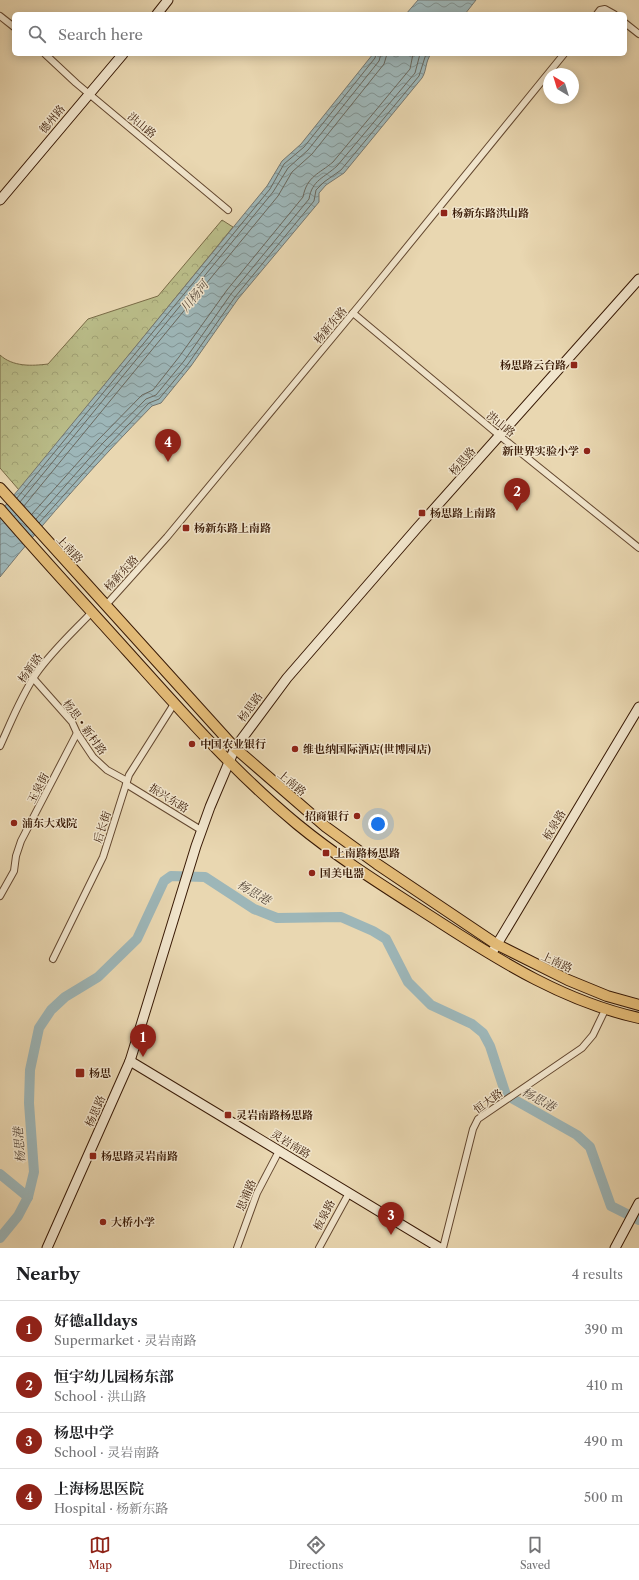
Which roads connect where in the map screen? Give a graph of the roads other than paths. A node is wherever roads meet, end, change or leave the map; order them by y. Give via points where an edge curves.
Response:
1 (168, 0) edge
2 (159, 12) edge
3 (598, 12) edge
4 (612, 12) edge
5 (0, 16) edge
6 (627, 25) edge
7 (12, 26) edge
8 (639, 34) edge
9 (47, 56) edge
10 (121, 56) edge
11 (562, 56) edge
12 (89, 94) junction
13 (0, 200) edge
14 (228, 210) dead end
15 (639, 279) edge
16 (353, 313) junction
17 (500, 436) junction
18 (0, 488) edge
19 (0, 509) edge
20 (639, 548) edge
21 (106, 605) junction
22 (92, 612) junction
23 (33, 678) junction
24 (174, 704) junction
25 (639, 706) edge
26 (77, 733) junction
27 (0, 746) edge
28 (235, 748) junction
29 (228, 762) junction
30 (126, 782) junction
31 (201, 830) junction
32 (0, 896) edge
33 (496, 944) junction
34 (490, 955) junction
35 (53, 958) dead end
36 (639, 1005) edge
37 (605, 1010) junction
38 (639, 1018) edge
39 (130, 1061) junction
40 (278, 1151) junction
41 (349, 1193) junction
42 (637, 1206) edge
43 (47, 1248) edge
44 (237, 1248) edge
45 (319, 1248) edge
46 (440, 1248) edge
47 (443, 1248) edge
48 (615, 1248) edge

1 - 2 street
3 - 4 street
5 - 7 street
6 - 8 street
9 - 12 street, 洪山路
10 - 12 street, 德州路
11 - 16 street, 杨新东路
12 - 13 street, 德州路
12 - 14 street, 洪山路
15 - 17 street, 杨思路
16 - 17 street, 洪山路
16 - 21 street, 杨新东路 via 167,537
17 - 20 street, 洪山路
17 - 28 street, 杨思路 via 287,678
18 - 21 main road, 上南路
19 - 22 main road
21 - 28 main road, 上南路
22 - 23 street, 杨新路
22 - 24 main road
23 - 26 street, 杨思 • 新村路 via 72,722
23 - 27 street, 杨新路
24 - 29 main road
24 - 30 street, 后长街
25 - 33 street, 板泉路
26 - 30 street, 杨思 • 新村路 via 99,764
26 - 32 street, 玉泉街 via 21,841 14,871
28 - 29 street, 杨思路
28 - 33 main road, 上南路 via 333,832
29 - 31 street, 杨思路
29 - 34 main road via 298,825
30 - 31 street, 振兴东路
30 - 35 street, 后长街 via 103,857
31 - 39 street, 杨思路
33 - 34 street, 板泉路
33 - 36 main road, 上南路 via 568,980 607,996
34 - 37 main road via 550,987
37 - 38 main road
37 - 47 street, 恒大路 via 593,1035 582,1048 482,1115 475,1124
39 - 40 street, 灵岩南路
39 - 43 street, 杨思路
40 - 41 street, 灵岩南路
40 - 44 street, 思浦路 via 257,1193
41 - 45 street, 板泉路
41 - 46 street, 灵岩南路
42 - 48 street

